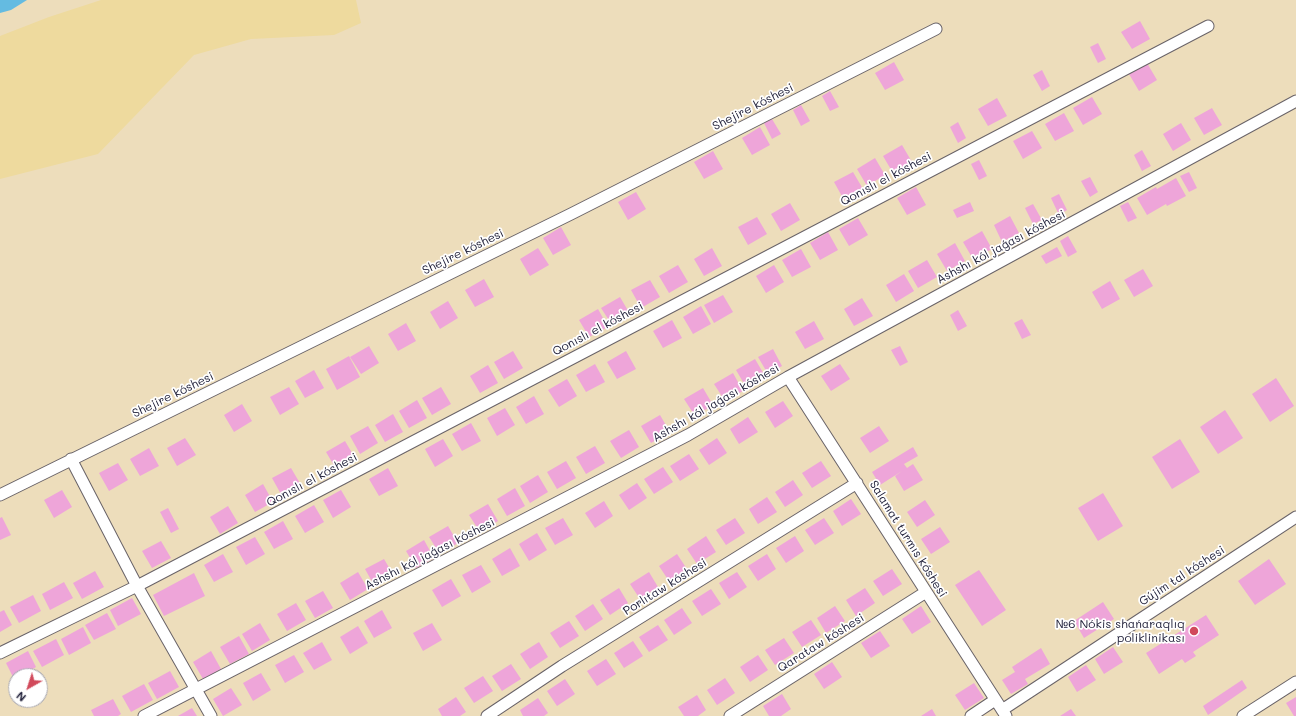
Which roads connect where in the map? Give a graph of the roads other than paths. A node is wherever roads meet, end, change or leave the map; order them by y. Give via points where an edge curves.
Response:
1 (1208, 26) dead end
2 (936, 30) dead end
3 (1296, 101) edge
4 (788, 377) junction
5 (72, 460) junction
6 (857, 483) junction
7 (0, 494) edge
8 (1296, 517) edge
9 (137, 586) junction
10 (926, 592) junction
11 (0, 653) edge
12 (1296, 682) edge
13 (196, 690) junction
14 (996, 700) junction
15 (1004, 713) edge
16 (144, 716) edge
17 (211, 716) edge
18 (487, 716) edge
19 (730, 716) edge
20 (971, 716) edge
21 (1242, 716) edge

1 - 9 street, Qonıslı el kóshesi
2 - 5 street, Shejire kóshesi
3 - 4 street, Ashshı kól jaǵası kóshesi
4 - 6 street, Salamat turmıs kóshesi
4 - 13 street, Ashshı kól jaǵası kóshesi via 688,435
5 - 7 street, Shejire kóshesi
5 - 9 street
6 - 10 street, Salamat turmıs kóshesi
6 - 18 street, Porlıtaw kóshesi via 562,666
8 - 15 street, Gújim tal kóshesi
9 - 11 street, Qonıslı el kóshesi
9 - 13 street
10 - 14 street, Salamat turmıs kóshesi
10 - 19 street, Qarataw kóshesi
12 - 21 street
13 - 16 street, Ashshı kól jaǵası kóshesi
13 - 17 street
14 - 15 street, Salamat turmıs kóshesi
14 - 20 street

